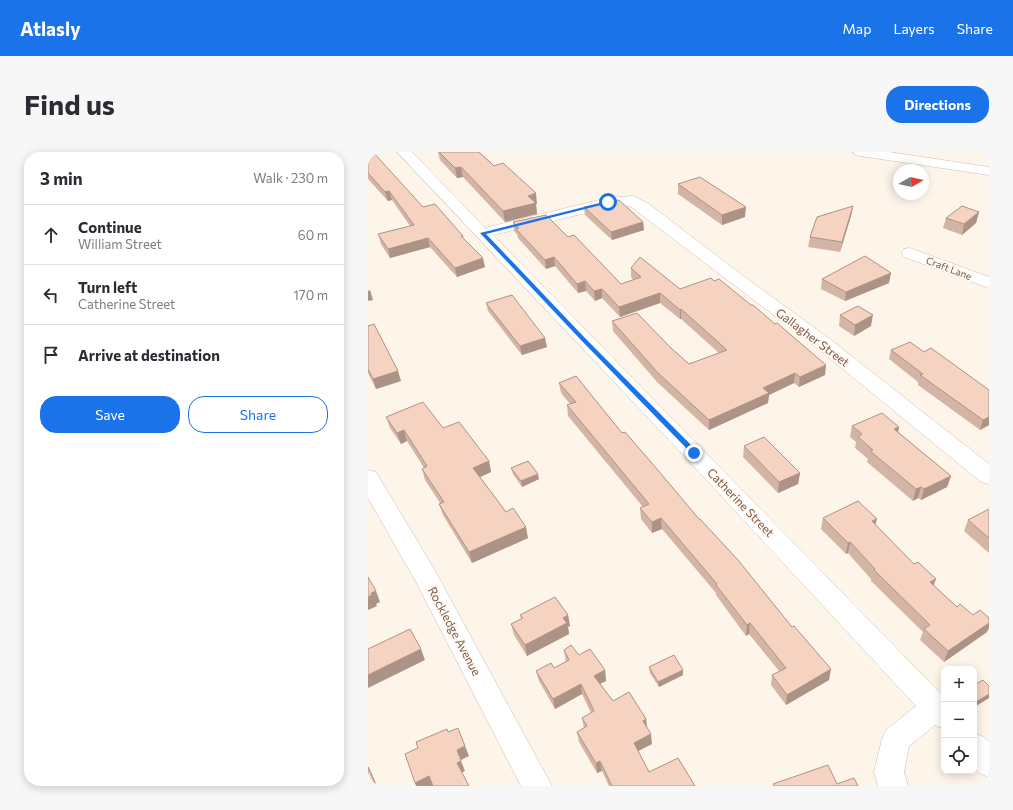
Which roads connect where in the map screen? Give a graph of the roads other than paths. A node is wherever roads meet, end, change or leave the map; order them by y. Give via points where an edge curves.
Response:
1 (404, 152) edge
2 (860, 152) edge
3 (889, 154) edge
4 (989, 171) edge
5 (483, 233) junction
6 (910, 253) dead end
7 (989, 283) edge
8 (989, 476) edge
9 (368, 478) edge
10 (940, 711) edge
11 (977, 750) edge
12 (989, 763) edge
13 (537, 786) edge
14 (893, 786) edge

1 - 5 street, Catherine Street
2 - 3 street
3 - 4 street
5 - 8 street, Gallagher Street via 608,202 635,202 824,344
5 - 10 street, Catherine Street
6 - 7 street, Craft Lane
9 - 13 street, Rockledge Avenue via 424,574
10 - 14 street via 896,739 889,772
11 - 12 street

